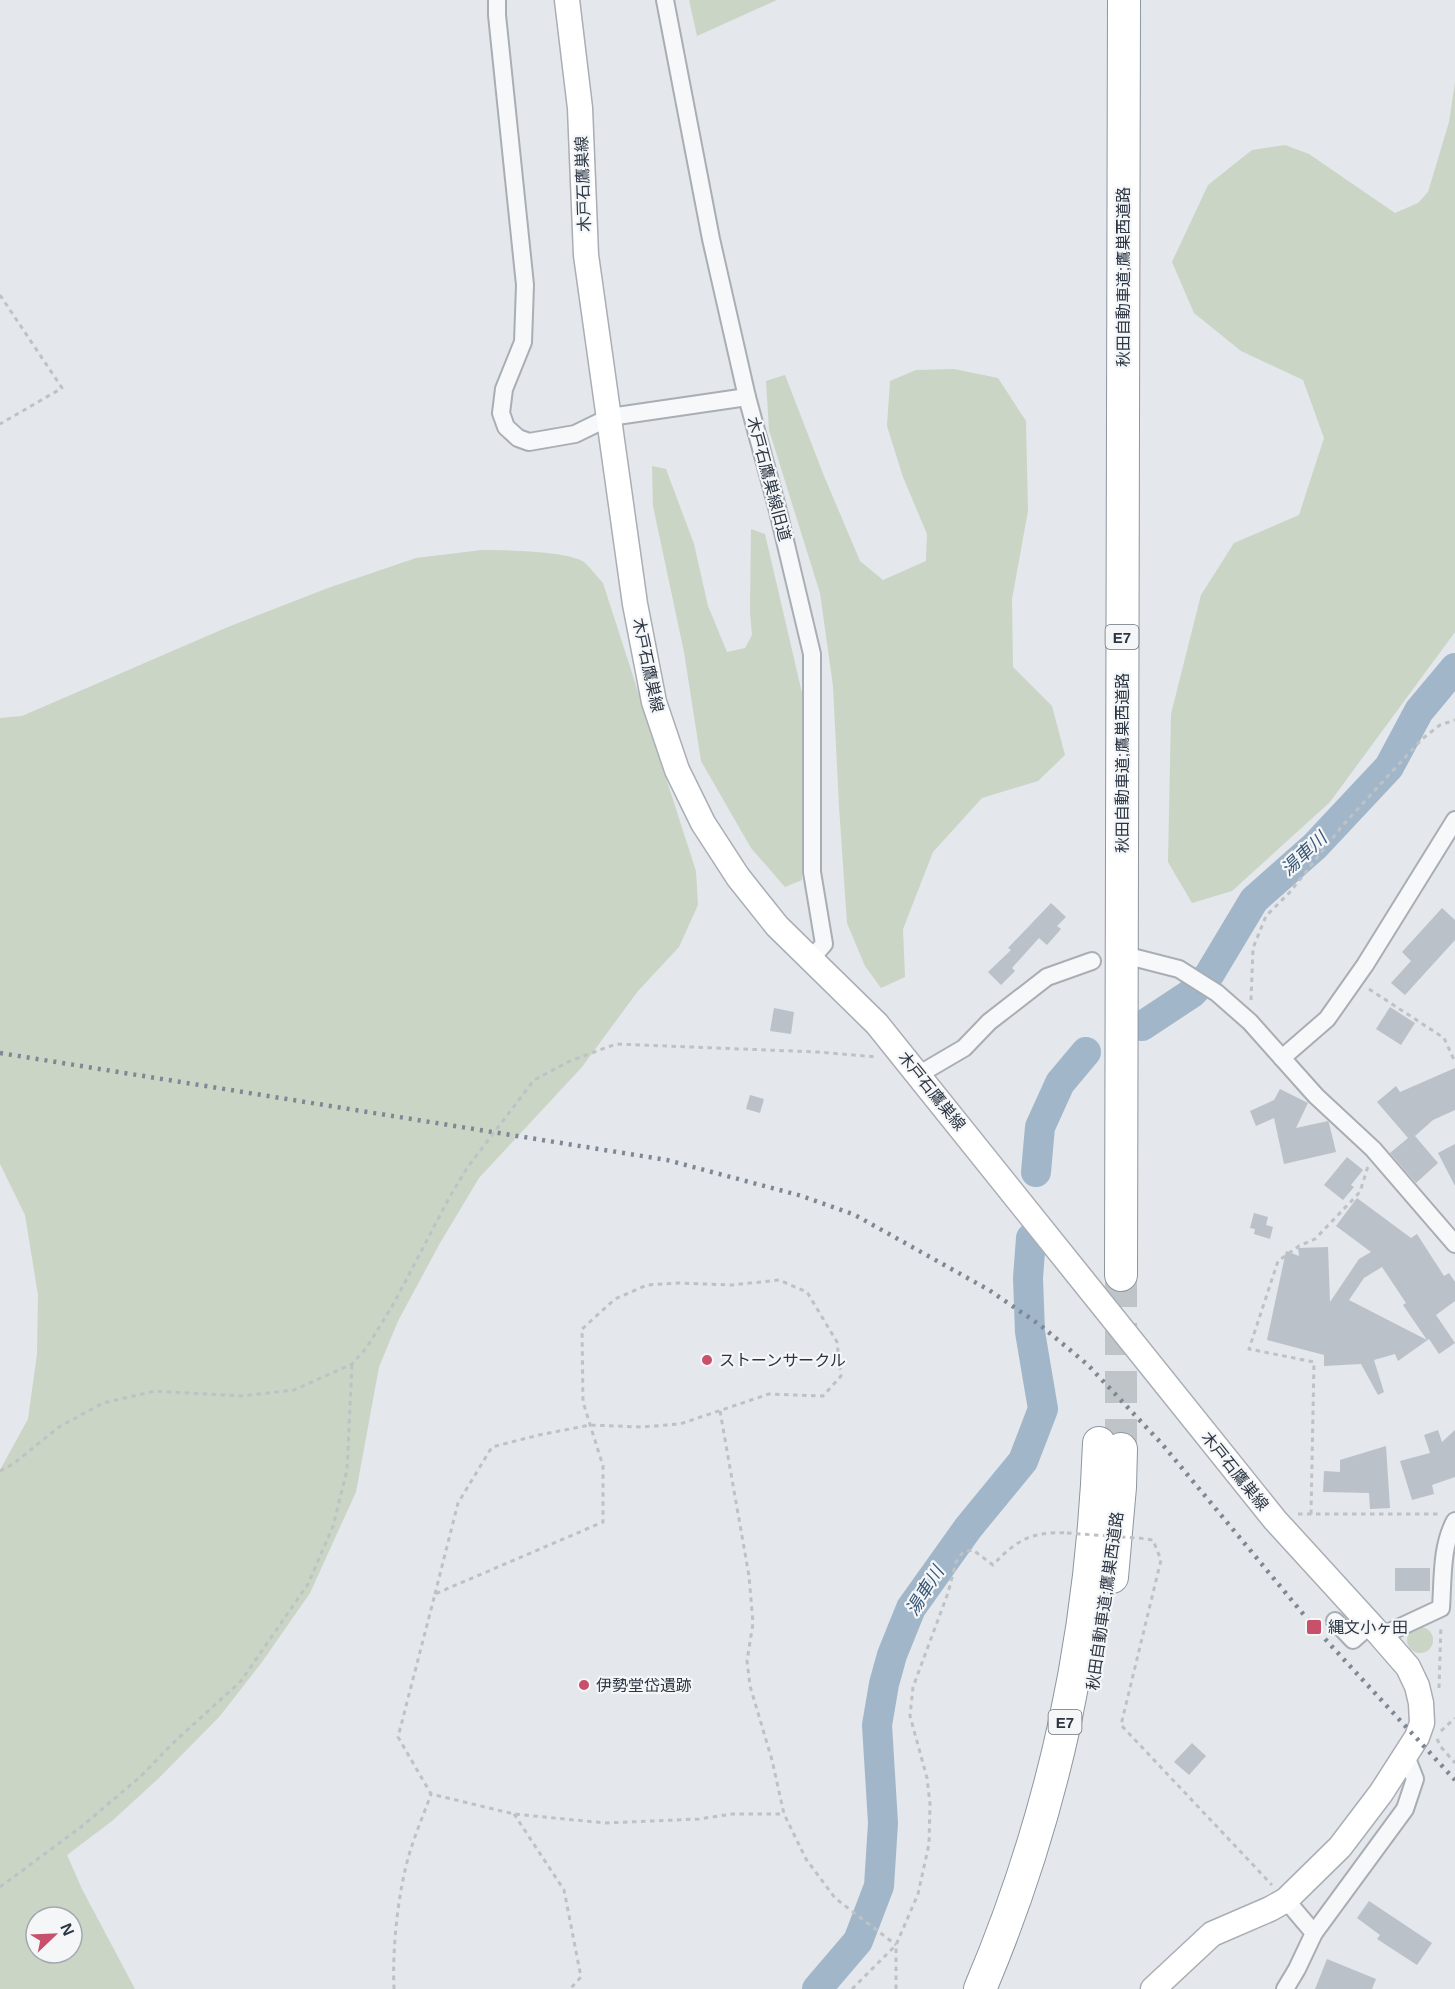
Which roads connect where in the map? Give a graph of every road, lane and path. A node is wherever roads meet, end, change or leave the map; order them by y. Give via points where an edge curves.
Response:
1 (497, 0) edge
2 (567, 0) edge
3 (665, 0) edge
4 (1107, 0) edge
5 (1124, 0) edge
6 (0, 295) edge
7 (747, 397) junction
8 (610, 417) junction
9 (0, 424) edge
10 (1455, 720) edge
11 (1455, 820) edge
12 (1136, 958) dead end
13 (811, 959) junction
14 (1092, 961) dead end
15 (1354, 980) junction
16 (1250, 1022) junction
17 (899, 1051) junction
18 (1282, 1058) junction
19 (1455, 1062) edge
20 (918, 1075) junction
21 (1373, 1149) junction
22 (1455, 1244) edge
23 (352, 1364) junction
24 (720, 1410) junction
25 (590, 1425) junction
26 (0, 1471) edge
27 (1311, 1514) junction
28 (1449, 1517) edge
29 (1275, 1520) junction
30 (435, 1594) junction
31 (1441, 1608) junction
32 (1335, 1621) dead end
33 (1371, 1634) junction
34 (1439, 1693) dead end
35 (1455, 1718) edge
36 (1437, 1725) dead end
37 (1436, 1736) junction
38 (1406, 1756) junction
39 (1455, 1763) edge
40 (431, 1794) junction
41 (784, 1814) junction
42 (514, 1815) junction
43 (0, 1887) edge
44 (1286, 1900) junction
45 (1314, 1933) junction
46 (896, 1946) junction
47 (394, 1989) edge
48 (570, 1989) edge
49 (852, 1989) edge
50 (896, 1989) edge
51 (980, 1989) edge
52 (1000, 1989) edge
53 (1153, 1989) edge
54 (1285, 1989) edge

1 - 8 street via 525,285 523,342 504,389 501,413 506,427 529,442 575,434
2 - 8 main road, 木戸石鷹巣線 via 580,108 586,255
3 - 7 street, 木戸石鷹巣線旧道 via 711,239
4 - 5 highway, 秋田自動車道;鷹巣西道路 / E7 via 1105,1079 1111,1273
6 - 9 path via 62,388
7 - 8 street
7 - 13 street, 木戸石鷹巣線旧道 via 812,654 812,872 824,944
8 - 13 main road, 木戸石鷹巣線 via 635,604 654,702 677,770 703,823 738,877 777,926
10 - 16 path via 1440,725 1422,739 1266,916 1253,948
11 - 15 street
12 - 16 street via 1179,969 1218,993
13 - 17 main road, 木戸石鷹巣線
14 - 20 street via 1047,977 989,1022 964,1048
15 - 18 street via 1327,1018
15 - 19 path via 1444,1038
16 - 18 street
17 - 20 main road, 木戸石鷹巣線
17 - 23 path via 875,1057 616,1044 534,1080 467,1168 394,1303
18 - 21 street
20 - 29 main road, 木戸石鷹巣線
21 - 22 street
21 - 27 path via 1360,1192 1315,1239 1278,1261 1250,1349 1314,1362
23 - 26 path via 294,1390 241,1396 155,1391 103,1403 59,1427
23 - 43 path via 347,1470 333,1526 308,1584 242,1680 132,1784
24 - 25 path via 680,1424
24 - 25 path via 769,1394 823,1396 841,1376 837,1342 807,1292 779,1280 732,1285 679,1282 647,1285 615,1299 582,1329 583,1402
24 - 41 path via 749,1576 753,1623 747,1661 750,1686
25 - 30 path via 492,1447 458,1503
25 - 30 path via 603,1466 603,1522
27 - 28 path
27 - 29 path via 1282,1514
28 - 31 street
29 - 33 main road, 木戸石鷹巣線
30 - 40 path via 398,1737
31 - 33 street
31 - 34 path
32 - 33 street via 1353,1640
33 - 38 main road, 木戸石鷹巣線 via 1408,1668 1417,1686 1422,1723
35 - 37 path
36 - 37 path
37 - 39 path
38 - 44 main road, 木戸石鷹巣線 via 1340,1847
38 - 45 street via 1415,1779 1405,1809
40 - 42 path
40 - 47 path via 402,1884
41 - 42 path via 605,1823
41 - 46 path via 806,1859 835,1898
42 - 48 path via 564,1890 581,1977
44 - 45 street
44 - 46 path, bridge via 1121,1725 1161,1560 1153,1540 1045,1532 1008,1549 993,1565 973,1550 963,1552 956,1562 913,1687 910,1716 927,1778 929,1844 918,1894
44 - 53 main road, 木戸石鷹巣線 via 1212,1934
45 - 54 street
46 - 49 path
46 - 50 path
51 - 52 highway, 秋田自動車道;鷹巣西道路 / E7 via 1006,1927 1051,1786 1082,1641 1097,1501 1110,1446 1119,1506 1089,1716 1041,1894

